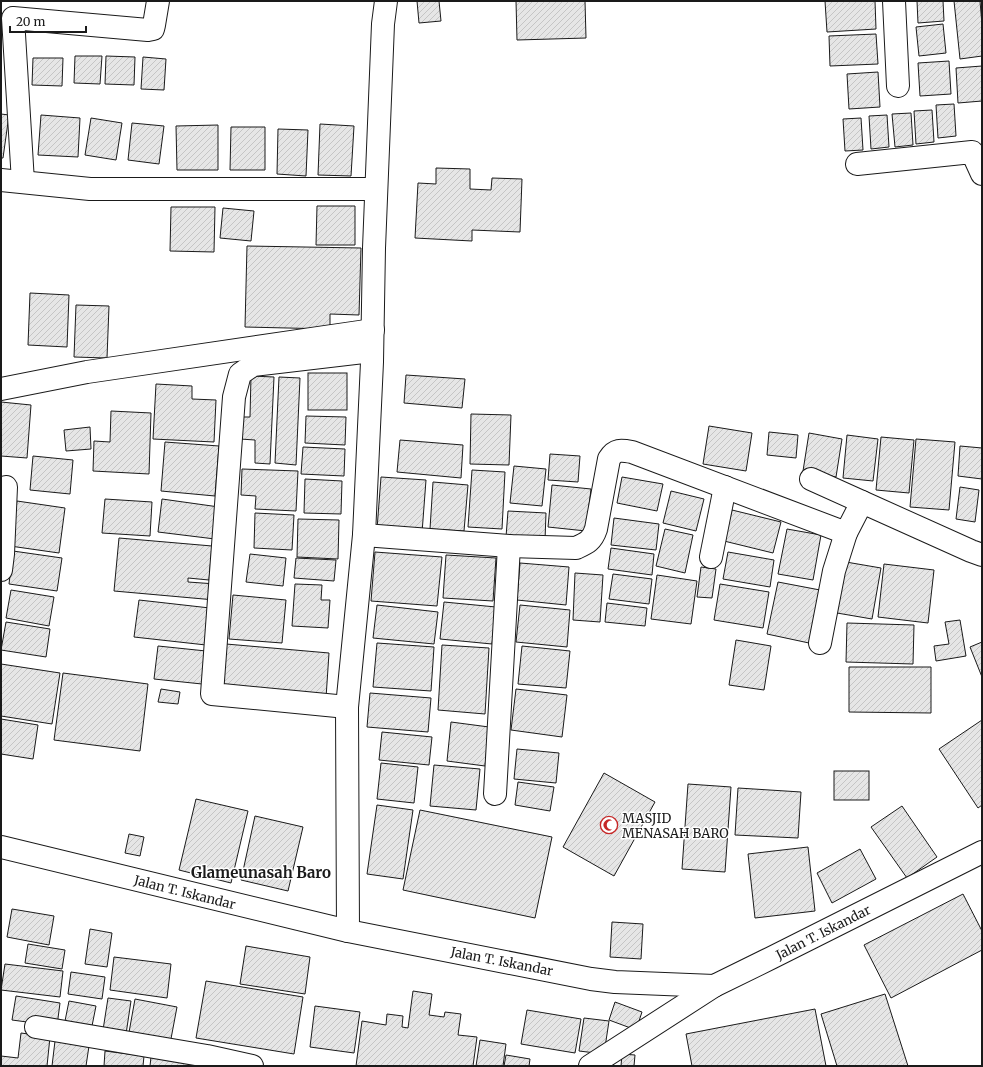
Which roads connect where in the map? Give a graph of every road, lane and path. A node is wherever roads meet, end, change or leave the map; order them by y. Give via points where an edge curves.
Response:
1 (158, 1) edge
2 (386, 1) edge
3 (894, 1) edge
4 (8, 47) edge
5 (898, 86) dead end
6 (857, 164) dead end
7 (982, 174) edge
8 (1, 180) edge
9 (23, 182) junction
10 (376, 189) junction
11 (373, 330) junction
12 (372, 351) junction
13 (1, 388) edge
14 (811, 479) dead end
15 (6, 487) dead end
16 (725, 487) junction
17 (862, 502) junction
18 (846, 533) junction
19 (364, 535) junction
20 (510, 546) junction
21 (982, 555) edge
22 (711, 557) dead end
23 (1, 570) edge
24 (820, 643) dead end
25 (347, 707) junction
26 (494, 794) dead end
27 (1, 848) edge
28 (982, 852) edge
29 (348, 931) junction
30 (714, 986) junction
31 (36, 1027) dead end
32 (252, 1066) edge
33 (590, 1066) edge

1 - 4 street via 153,30 13,18
2 - 10 street
3 - 5 street
4 - 9 street
6 - 7 street via 972,152
8 - 9 street
9 - 10 street via 90,189
10 - 11 street
11 - 12 street
11 - 13 street via 87,372
12 - 19 street
12 - 25 street via 253,365 240,374 234,397 212,694
14 - 17 street
15 - 23 street
16 - 18 street
16 - 20 street via 632,452 615,452 609,459 593,538 576,548
16 - 22 street
17 - 18 street
17 - 21 street
18 - 24 street via 834,571
19 - 20 street
19 - 25 street
20 - 26 street
25 - 29 street
27 - 29 street, Jalan T. Iskandar
28 - 30 street, Jalan T. Iskandar
29 - 30 street, Jalan T. Iskandar via 591,979
30 - 33 street
31 - 32 street

